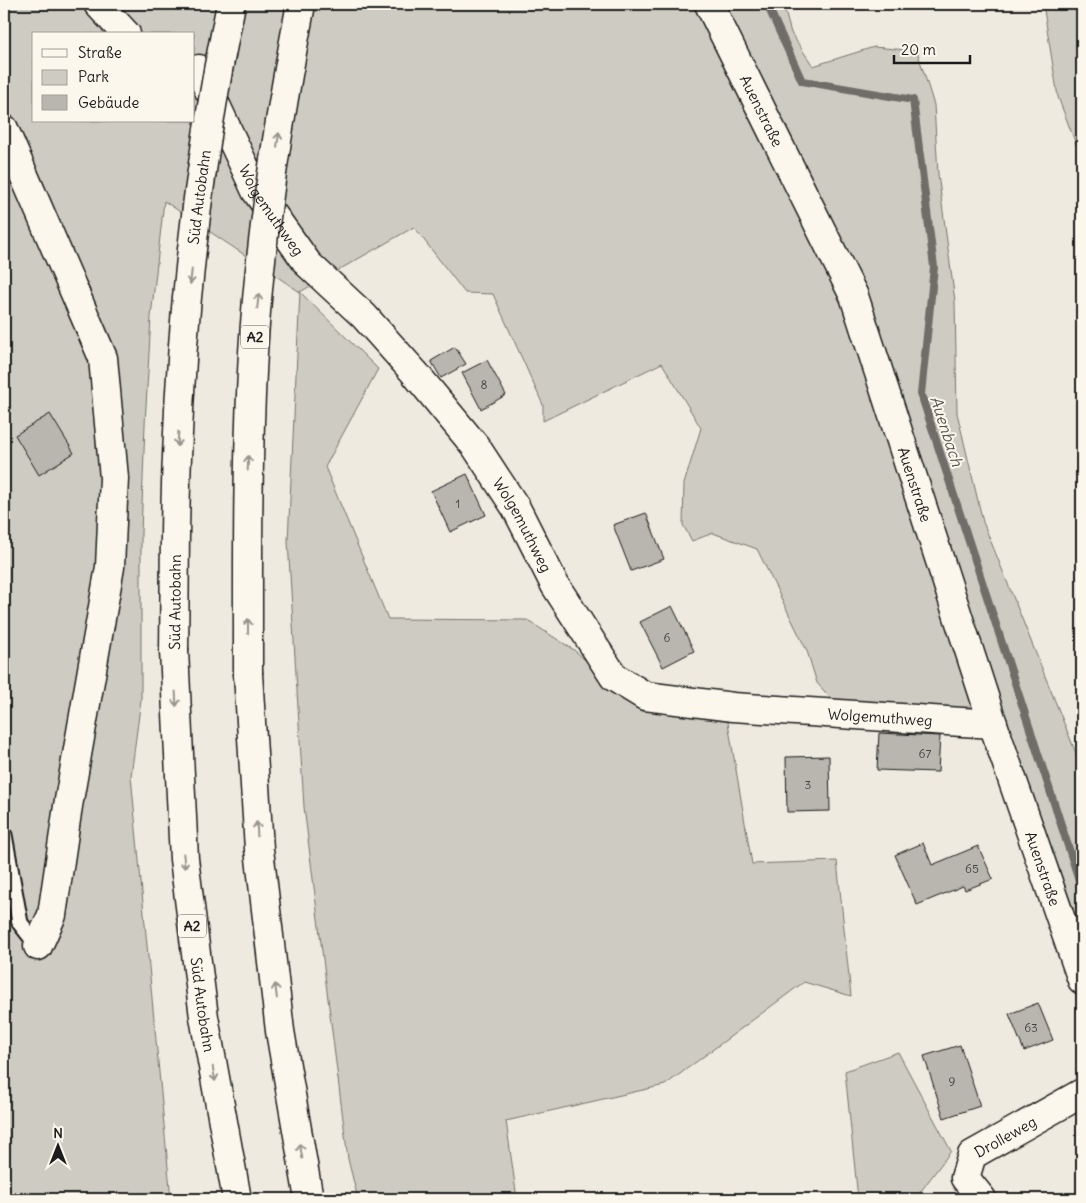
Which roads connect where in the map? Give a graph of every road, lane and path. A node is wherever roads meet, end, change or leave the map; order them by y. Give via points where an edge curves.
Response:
1 (98, 4) edge
2 (227, 4) edge
3 (231, 4) edge
4 (301, 4) edge
5 (709, 4) edge
6 (124, 32) edge
7 (196, 69) edge
8 (4, 129) edge
9 (993, 724) junction
10 (4, 835) edge
11 (38, 946) joint
12 (1082, 980) edge
13 (1082, 1093) edge
14 (237, 1199) edge
15 (309, 1199) edge
16 (982, 1199) edge

1 - 6 main road
2 - 7 main road via 221,38
3 -> 14 main road, Süd Autobahn / A2, bridge via 218,66 184,338 177,457 174,650 184,859 204,1017
15 -> 4 main road, A2, bridge via 280,1031 259,849 248,674 248,469 253,350 266,217
5 - 9 main road, Auenstraße via 854,296
7 - 9 main road, Wolgemuthweg via 256,191 308,264 364,316 476,447 516,508 556,585 614,677 645,696 724,706
8 - 11 main road via 104,358 114,478 110,567 52,915
9 - 12 main road, Auenstraße
10 - 11 lane via 20,924
13 - 16 main road, Drolleweg via 972,1155 965,1178

